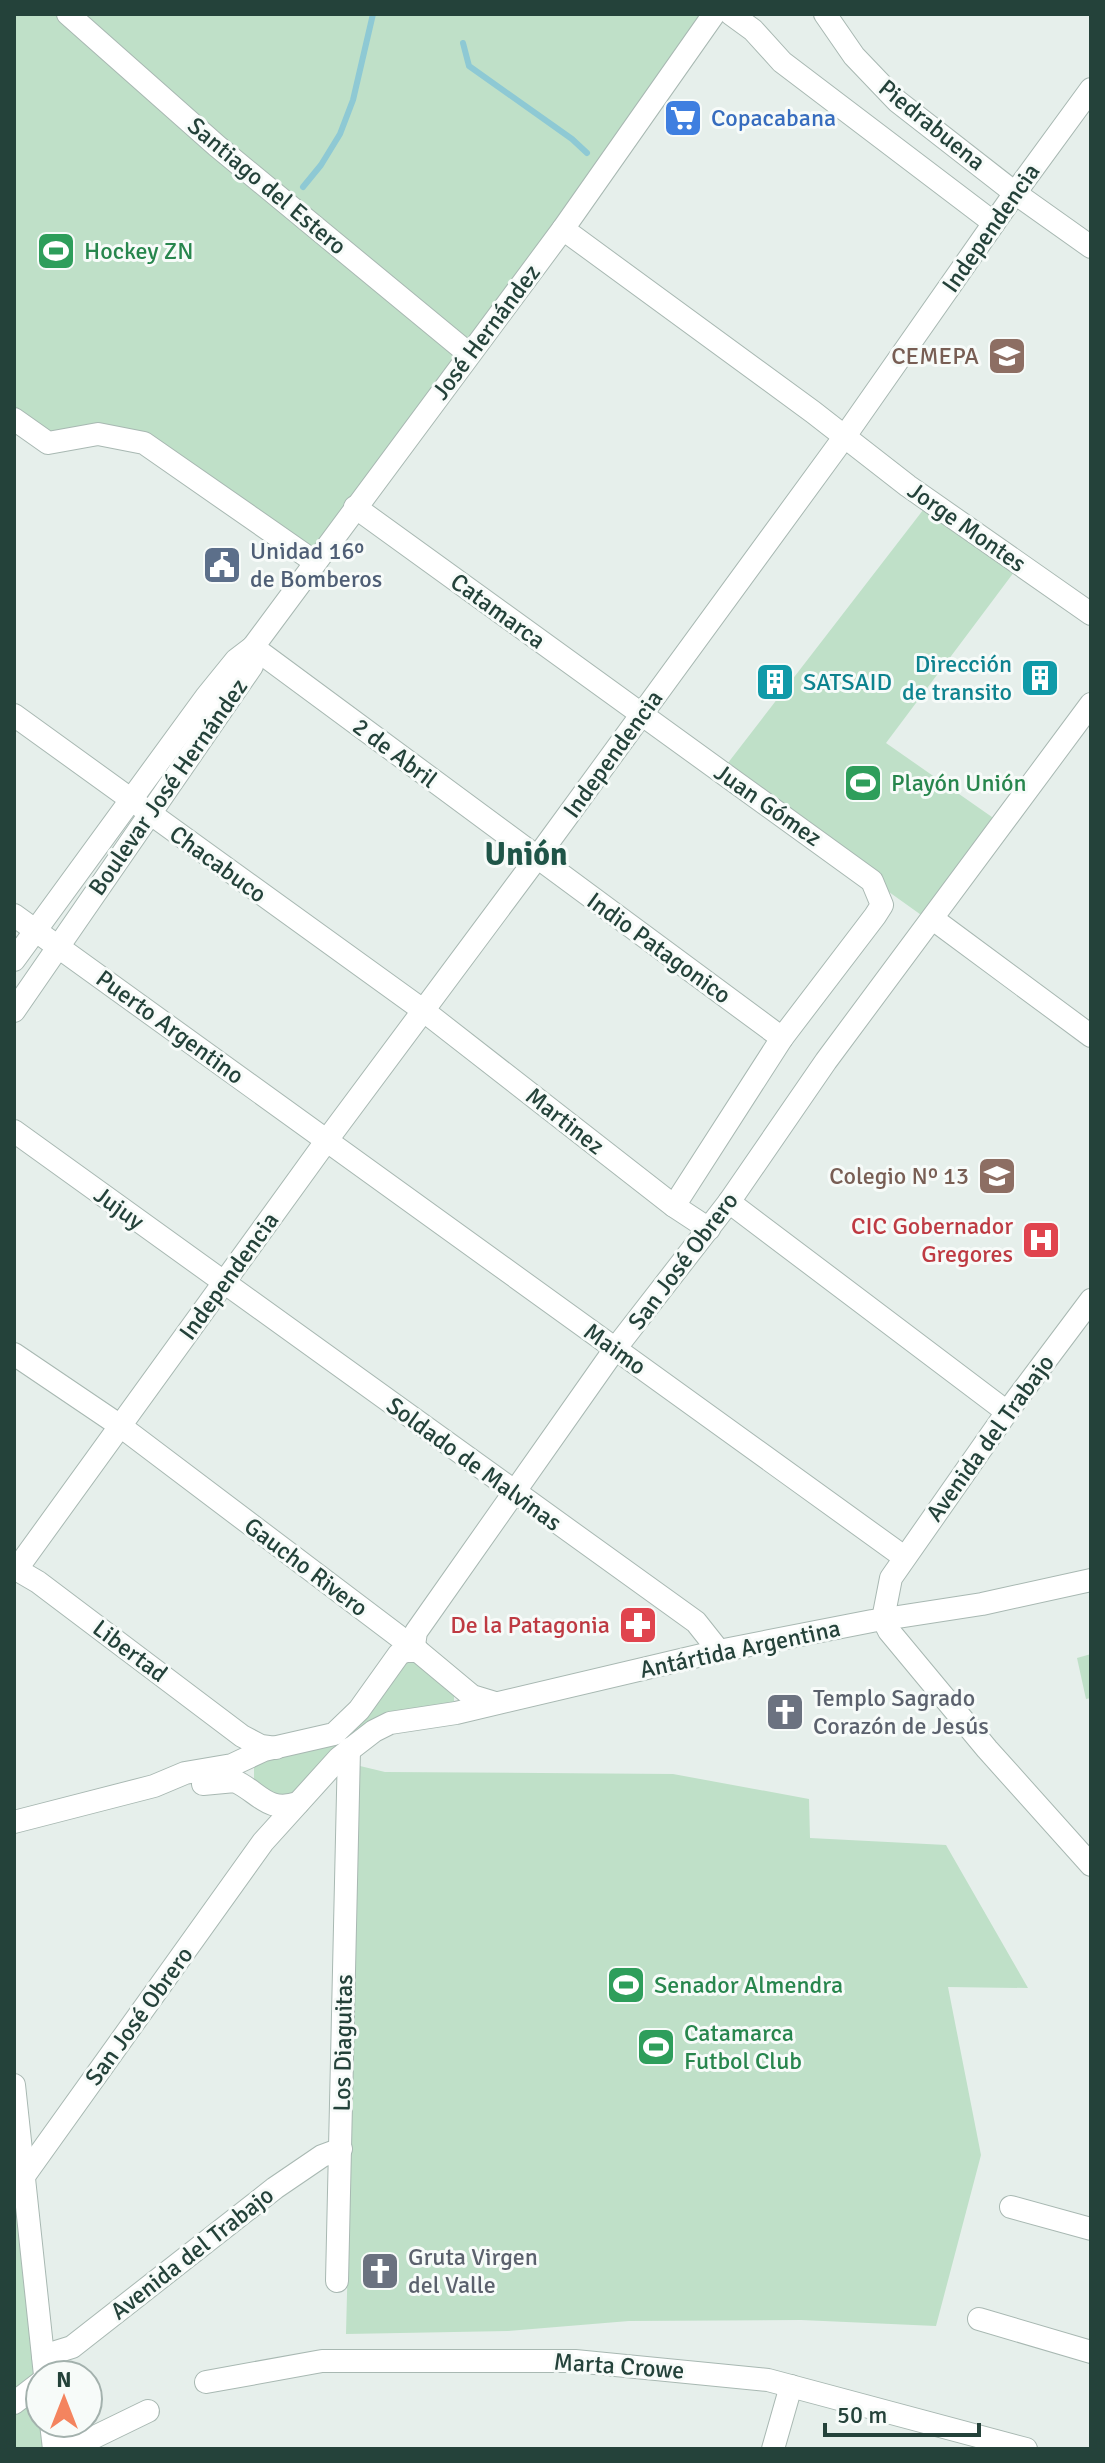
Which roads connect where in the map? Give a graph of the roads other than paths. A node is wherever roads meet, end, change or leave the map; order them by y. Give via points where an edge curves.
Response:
1 (68, 14) edge
2 (714, 14) edge
3 (731, 14) edge
4 (825, 14) edge
5 (1091, 89) edge
6 (1015, 193) junction
7 (994, 223) junction
8 (563, 229) junction
9 (1091, 247) edge
10 (469, 354) junction
11 (14, 419) edge
12 (845, 436) junction
13 (355, 507) junction
14 (315, 562) junction
15 (1091, 614) edge
16 (253, 647) junction
17 (1091, 704) edge
18 (14, 715) edge
19 (641, 715) junction
20 (129, 801) junction
21 (149, 814) junction
22 (536, 859) junction
23 (882, 905) joint
24 (14, 915) edge
25 (933, 919) junction
26 (36, 931) junction
27 (58, 947) junction
28 (14, 960) edge
29 (14, 1011) edge
30 (424, 1011) junction
31 (1091, 1036) edge
32 (782, 1038) junction
33 (14, 1131) edge
34 (327, 1140) junction
35 (729, 1202) junction
36 (674, 1206) junction
37 (709, 1229) junction
38 (224, 1284) junction
39 (1091, 1300) edge
40 (615, 1349) junction
41 (14, 1354) edge
42 (1007, 1412) junction
43 (119, 1425) junction
44 (515, 1493) junction
45 (904, 1557) junction
46 (15, 1569) edge
47 (1091, 1580) edge
48 (883, 1619) junction
49 (418, 1651) junction
50 (719, 1651) junction
51 (464, 1689) junction
52 (495, 1703) junction
53 (456, 1713) junction
54 (390, 1723) joint
55 (242, 1736) junction
56 (276, 1748) junction
57 (349, 1749) junction
58 (248, 1759) junction
59 (154, 1786) junction
60 (253, 1792) junction
61 (304, 1797) junction
62 (347, 1805) junction
63 (14, 1822) edge
64 (263, 1842) junction
65 (1091, 1865) edge
66 (14, 2085) edge
67 (341, 2149) junction
68 (19, 2182) edge
69 (1011, 2207) dead end
70 (1091, 2229) edge
71 (337, 2281) dead end
72 (979, 2319) dead end
73 (1091, 2352) edge
74 (43, 2359) edge
75 (54, 2359) edge
76 (206, 2382) dead end
77 (791, 2386) junction
78 (148, 2411) dead end
79 (62, 2449) edge
80 (773, 2449) edge
81 (1026, 2449) edge

1 - 10 street, Santiago del Estero via 217,146
2 - 8 street, José Hernández
3 - 7 street via 782,62
4 - 6 street, Piedrabuena via 854,56 897,101
5 - 6 street, Independencia
6 - 7 street, Independencia
6 - 9 street, Piedrabuena
7 - 12 street, Independencia
8 - 10 street, José Hernández
8 - 12 street
10 - 13 street, José Hernández
11 - 14 street via 48,443 98,434 144,443
12 - 15 street, Jorge Montes
12 - 19 street, Independencia
13 - 14 street, José Hernández
13 - 19 street, Catamarca
14 - 16 street, José Hernández
16 - 20 street, Boulevar José Hernández via 236,660
16 - 21 street, Boulevar José Hernández via 252,666
16 - 22 street, 2 de Abril
17 - 25 street, San José Obrero
18 - 20 street, Chacabuco
19 - 22 street, Independencia
19 - 23 street, Juan Gómez via 860,871 872,881
20 - 21 street, Chacabuco
20 - 26 street, Boulevar José Hernández
21 - 27 street, Boulevar José Hernández
21 - 30 street, Chacabuco
22 - 30 street, Independencia
22 - 32 street, Indio Patagonico
23 - 32 street, San José Obrero
24 - 26 street, Puerto Argentino
25 - 31 street
25 - 35 street, San José Obrero
26 - 27 street, Puerto Argentino
26 - 28 street, Boulevar José Hernández
27 - 29 street, Boulevar José Hernández
27 - 34 street, Puerto Argentino
30 - 34 street, Independencia
30 - 36 street, Martinez
32 - 36 street, San José Obrero
33 - 38 street, Jujuy
34 - 38 street, Independencia
34 - 40 street, Maimo
35 - 37 street, San José Obrero
35 - 42 street
36 - 37 street, Martinez
37 - 40 street, San José Obrero
38 - 43 street, Independencia
38 - 44 street, Soldado de Malvinas
39 - 42 street, Avenida del Trabajo
40 - 44 street, San José Obrero
40 - 45 street, Maimo
41 - 43 street, Gaucho Rivero
42 - 45 street, Avenida del Trabajo
43 - 46 street, Independencia
43 - 49 street, Gaucho Rivero
44 - 49 street, San José Obrero via 416,1632
44 - 50 street, Soldado de Malvinas via 696,1622
45 - 48 street, Avenida del Trabajo via 891,1578
46 - 55 street, Libertad
47 - 48 street, Antártida Argentina
48 - 50 street, Antártida Argentina
48 - 65 street via 987,1749
49 - 51 street, Gaucho Rivero
49 - 56 street via 399,1654 359,1710 334,1734
50 - 52 street, Antártida Argentina
51 - 52 street, Gaucho Rivero
51 - 53 street via 465,1703
52 - 53 street, Antártida Argentina
53 - 54 street, Antártida Argentina
54 - 57 street, San José Obrero
55 - 56 street, Libertad
55 - 58 street
56 - 58 street
57 - 61 street, San José Obrero
57 - 62 street, Los Diaguitas
58 - 59 street
58 - 60 street
59 - 60 street via 229,1781
59 - 63 street
60 - 61 street via 279,1807
60 - 64 street via 272,1815
61 - 62 street via 328,1792
61 - 64 street, San José Obrero
62 - 67 street, Los Diaguitas
64 - 68 street, San José Obrero
66 - 68 street
67 - 71 street, Los Diaguitas
67 - 75 street, Avenida del Trabajo via 287,2180
68 - 74 street
69 - 70 street
72 - 73 street
76 - 77 street, Marta Crowe via 322,2361 575,2361
77 - 80 street
77 - 81 street, Marta Crowe
78 - 79 street

